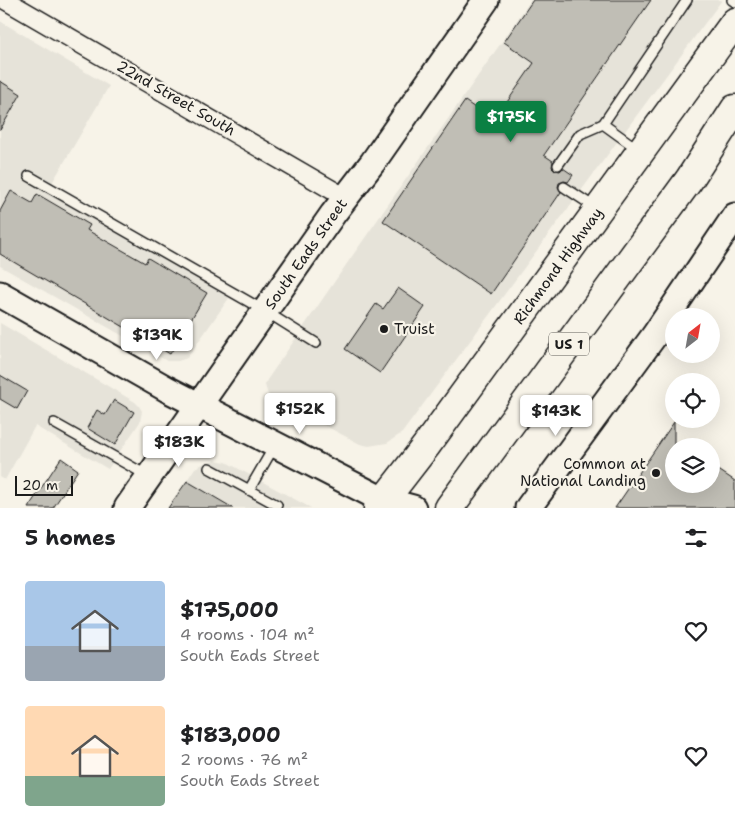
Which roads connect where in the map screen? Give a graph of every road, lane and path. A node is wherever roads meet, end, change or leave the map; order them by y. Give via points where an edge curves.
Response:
1 (5, 0) edge
2 (486, 0) edge
3 (687, 0) edge
4 (735, 22) edge
5 (735, 109) edge
6 (603, 124) junction
7 (640, 150) junction
8 (558, 165) dead end
9 (29, 176) dead end
10 (564, 187) dead end
11 (346, 198) junction
12 (599, 210) junction
13 (735, 216) edge
14 (0, 294) edge
15 (265, 311) junction
16 (316, 343) dead end
17 (199, 406) junction
18 (54, 423) dead end
19 (275, 445) junction
20 (209, 468) dead end
21 (149, 476) junction
22 (249, 490) junction
23 (277, 505) dead end
24 (384, 505) edge
25 (127, 508) edge
26 (413, 508) edge
27 (449, 508) edge
28 (528, 508) edge

1 - 11 street, 22nd Street South
2 - 11 street, South Eads Street
3 - 6 lane
4 - 7 highway, Richmond Highway
5 - 27 highway, US 1 via 689,180
6 - 7 lane
6 - 8 lane via 580,134
7 - 12 highway, Richmond Highway
9 - 15 lane
10 - 12 lane
11 - 15 street, South Eads Street
12 - 24 highway, Richmond Highway
13 - 28 street via 654,336
14 - 17 street
15 - 16 lane
15 - 17 street, South Eads Street
17 - 19 street
17 - 21 street, South Eads Street
18 - 21 lane
19 - 22 lane
19 - 24 street
20 - 22 lane
21 - 25 street, South Eads Street
22 - 23 lane
24 - 26 street

